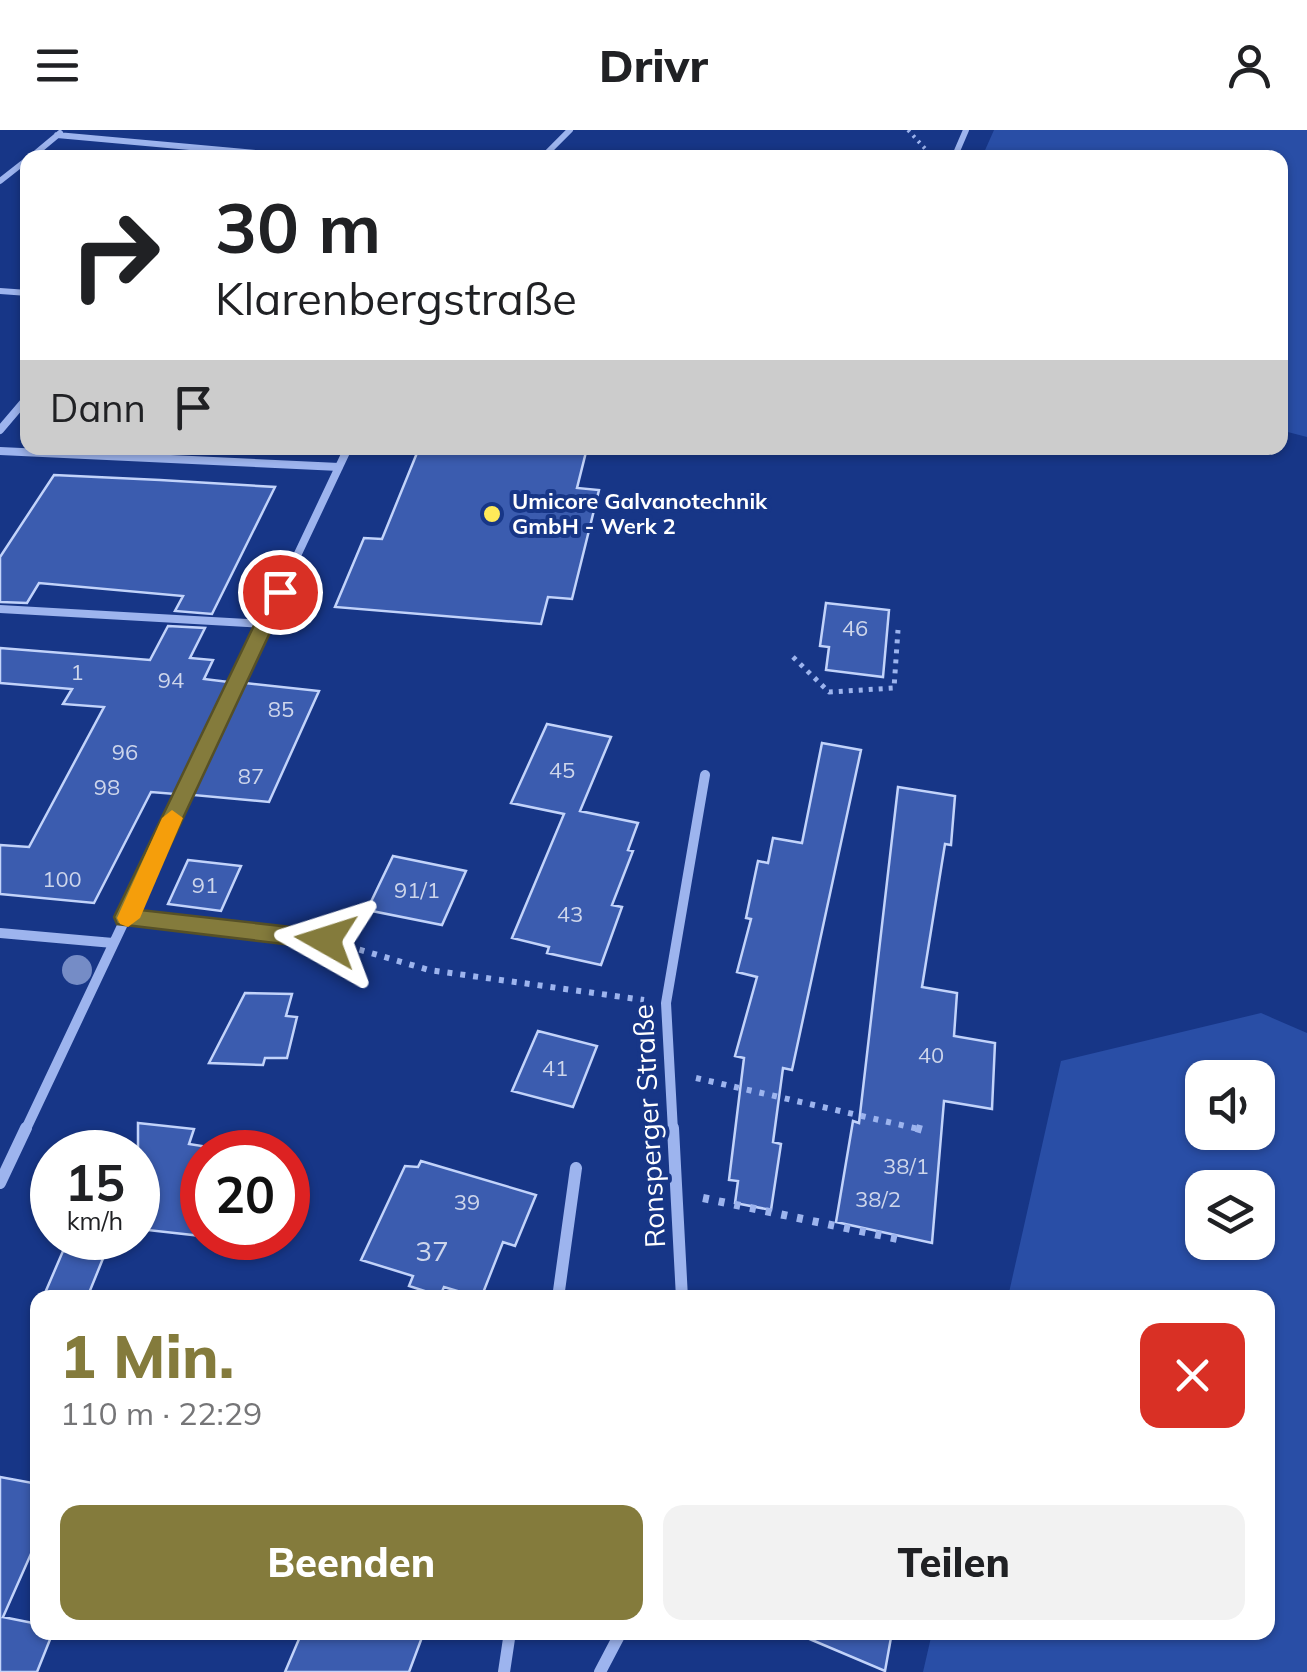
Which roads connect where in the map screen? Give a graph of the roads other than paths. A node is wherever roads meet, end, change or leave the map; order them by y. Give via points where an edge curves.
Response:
1 (66, 130) edge
2 (570, 130) edge
3 (57, 136) junction
4 (39, 150) edge
5 (218, 150) edge
6 (550, 150) edge
7 (20, 165) edge
8 (0, 182) edge
9 (20, 406) edge
10 (0, 430) edge
11 (149, 455) edge
12 (344, 455) edge
13 (338, 468) junction
14 (0, 609) edge
15 (265, 624) junction
16 (705, 775) dead end
17 (126, 917) junction
18 (0, 934) edge
19 (326, 940) road end
20 (113, 943) junction
21 (576, 1168) dead end
22 (0, 1183) edge
23 (559, 1290) edge
24 (682, 1290) edge
25 (509, 1640) edge
26 (617, 1640) edge
27 (504, 1672) edge
28 (600, 1672) edge

1 - 3 street
2 - 6 street
3 - 4 street
3 - 5 street
7 - 8 street
9 - 10 street
11 - 13 street
12 - 13 street
13 - 15 street
14 - 15 street
15 - 17 street
16 - 24 street, Ronsperger Straße via 666,1003
17 - 19 lane
17 - 20 street
18 - 20 street
20 - 22 street
21 - 23 street
25 - 27 street
26 - 28 street

